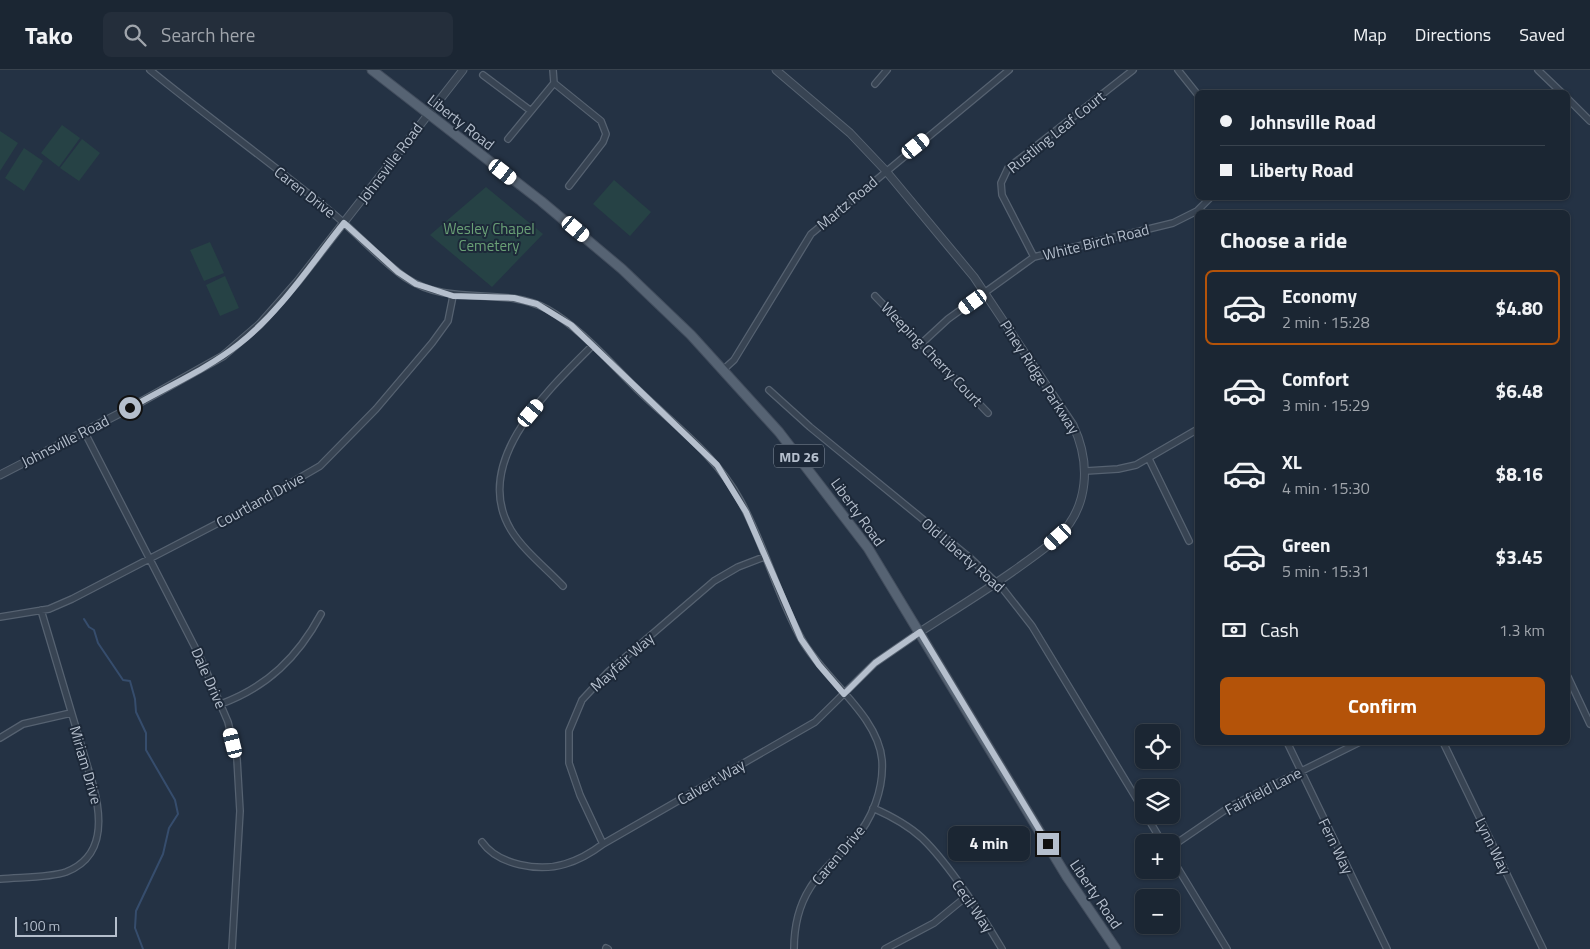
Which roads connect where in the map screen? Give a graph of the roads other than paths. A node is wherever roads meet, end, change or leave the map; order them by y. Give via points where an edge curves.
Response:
1 (150, 70) edge
2 (372, 70) edge
3 (464, 70) edge
4 (553, 70) edge
5 (776, 70) edge
6 (887, 70) edge
7 (1008, 70) edge
8 (1132, 70) edge
9 (1178, 70) edge
10 (1538, 70) edge
11 (483, 75) dead end
12 (554, 83) junction
13 (875, 84) dead end
14 (1559, 90) edge
15 (1195, 91) edge
16 (1570, 101) edge
17 (531, 111) junction
18 (428, 114) junction
19 (1590, 121) edge
20 (508, 139) dead end
21 (886, 171) junction
22 (569, 186) dead end
23 (1208, 200) edge
24 (1199, 210) edge
25 (1195, 212) edge
26 (344, 223) junction
27 (1034, 257) junction
28 (985, 293) junction
29 (453, 296) junction
30 (875, 296) dead end
31 (922, 343) junction
32 (593, 346) junction
33 (724, 369) junction
34 (770, 390) dead end
35 (988, 413) dead end
36 (84, 431) junction
37 (1195, 431) edge
38 (1149, 459) junction
39 (1086, 471) junction
40 (0, 475) edge
41 (1189, 541) dead end
42 (764, 556) junction
43 (150, 559) junction
44 (996, 583) junction
45 (563, 586) dead end
46 (41, 610) junction
47 (320, 614) dead end
48 (0, 617) edge
49 (920, 632) junction
50 (1570, 681) edge
51 (844, 694) junction
52 (221, 704) junction
53 (71, 713) junction
54 (1590, 724) edge
55 (0, 738) edge
56 (1288, 745) edge
57 (1354, 745) edge
58 (1444, 745) edge
59 (1301, 771) junction
60 (1135, 796) edge
61 (873, 808) junction
62 (1180, 841) edge
63 (482, 842) dead end
64 (603, 844) junction
65 (1180, 872) edge
66 (0, 879) edge
67 (967, 896) junction
68 (232, 949) edge
69 (794, 949) edge
70 (885, 949) edge
71 (1002, 949) edge
72 (1116, 949) edge
73 (1227, 949) edge
74 (1387, 949) edge
75 (1543, 949) edge

1 - 26 street, Caren Drive
2 - 18 main road, Liberty Road / MD 26
3 - 18 street, Johnsville Road
4 - 12 street
5 - 21 street, Piney Ridge Parkway via 842,127
6 - 13 street
7 - 21 street, Martz Road
8 - 27 street, Rustling Leaf Court via 1008,168 1004,175 1002,195
9 - 15 street
10 - 14 street
11 - 17 street
12 - 17 street
12 - 22 street via 601,121 606,134
16 - 19 street
17 - 20 street
18 - 26 street, Johnsville Road
18 - 33 main road, Liberty Road / MD 26 via 600,250 659,303
21 - 28 street, Piney Ridge Parkway
21 - 33 street, Martz Road via 810,234 734,360
23 - 24 street, White Birch Road
25 - 27 street, White Birch Road via 1173,223
26 - 29 street, Caren Drive via 408,279 424,288
26 - 36 street, Johnsville Road via 284,299 240,343 201,370
27 - 28 street, White Birch Road
28 - 31 street, White Birch Road via 948,319
28 - 39 street, Piney Ridge Parkway via 1073,425
29 - 32 street, Caren Drive via 514,298 537,304 571,325
29 - 43 street, Courtland Drive via 448,321 432,343 376,410 320,466
30 - 31 street, Weeping Cherry Court
31 - 35 street, Weeping Cherry Court
32 - 42 street, Caren Drive via 717,465 743,506
32 - 45 street via 531,413 509,449 501,473 501,498 512,530
33 - 49 main road, Liberty Road / MD 26 via 842,512
34 - 44 street, Old Liberty Road
36 - 40 street, Johnsville Road
36 - 43 street, Dale Drive
37 - 38 street
38 - 39 street via 1118,469
38 - 41 street
39 - 44 street, Piney Ridge Parkway via 1080,502 1065,529 1050,544
42 - 51 street, Caren Drive via 801,639
42 - 64 street, Mayfair Way via 714,581 608,672 582,700 569,731 569,763
43 - 46 street, Courtland Drive via 67,602
43 - 52 street, Dale Drive
44 - 49 street, Piney Ridge Parkway
44 - 60 street, Old Liberty Road via 1032,626
46 - 48 street, Courtland Drive
46 - 53 street, Miriam Drive
47 - 52 street via 296,652 277,672 250,692
49 - 51 street, Calvert Way via 875,663
49 - 72 main road, Liberty Road / MD 26 via 1067,877
50 - 54 street
51 - 61 street, Caren Drive via 864,716 879,744 880,790
51 - 64 street, Calvert Way via 808,727
52 - 68 street, Dale Drive via 237,759 240,796
53 - 55 street via 23,724
53 - 66 street, Miriam Drive via 99,808 96,845 84,861 65,872
56 - 59 street, Fern Way
57 - 59 street, Fairfield Lane
58 - 75 street, Lynn Way
59 - 62 street, Fairfield Lane via 1231,806
59 - 74 street, Fern Way
61 - 67 street, Cecil Way via 898,820 923,839
61 - 69 street, Caren Drive via 857,836 808,890 797,919
63 - 64 street, Calvert Way via 490,852 508,861 543,867 577,860
65 - 73 street
67 - 70 street via 934,922
67 - 71 street, Cecil Way

